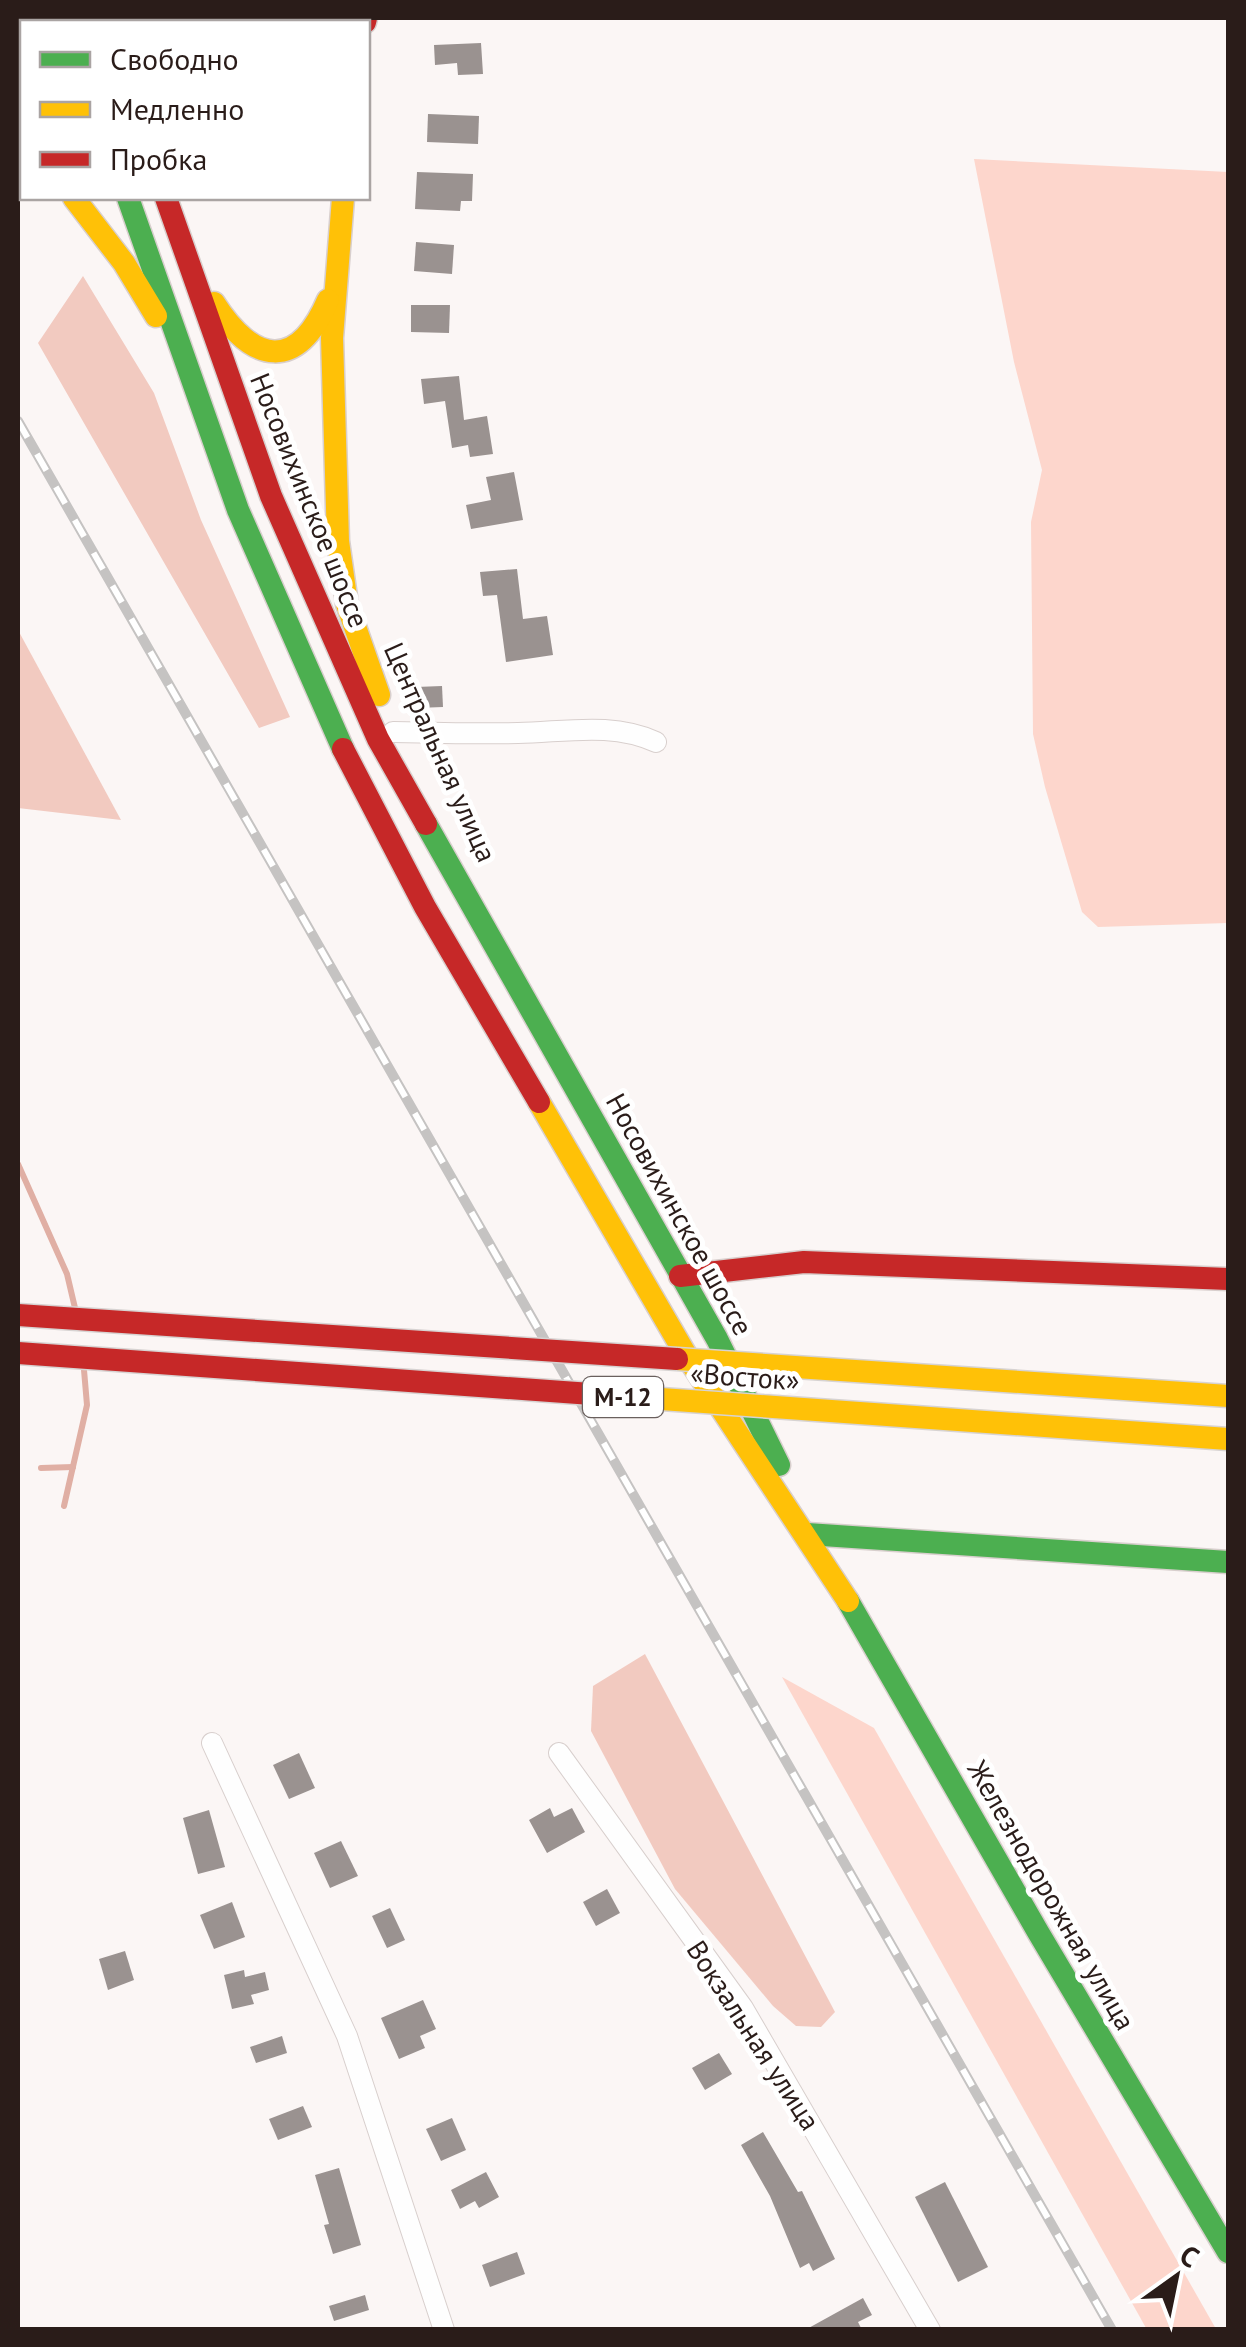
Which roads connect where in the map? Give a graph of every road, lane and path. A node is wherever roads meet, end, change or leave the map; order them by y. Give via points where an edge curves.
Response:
1 (76, 200) edge
2 (129, 200) edge
3 (167, 200) edge
4 (343, 200) edge
5 (180, 238) junction
6 (334, 283) junction
7 (184, 360) junction
8 (394, 732) junction
9 (656, 742) dead end
10 (506, 965) junction
11 (680, 1276) junction
12 (1228, 1279) edge
13 (18, 1314) edge
14 (18, 1353) edge
15 (1228, 1396) edge
16 (1228, 1439) edge
17 (810, 1534) junction
18 (1228, 1562) edge
19 (828, 1567) joint
20 (212, 1743) dead end
21 (559, 1753) dead end
22 (1228, 2252) edge
23 (444, 2330) edge
24 (930, 2330) edge

1 - 7 main road
2 - 7 main road, Носовихинское шоссе
3 - 5 main road, Носовихинское шоссе
4 - 6 main road, Центральная улица
5 - 6 main road via 220,314 244,342 261,350 289,350 310,338
5 - 10 main road, Носовихинское шоссе via 312,594 378,740
6 - 8 main road, Центральная улица via 338,541 347,604
7 - 17 main road, Носовихинское шоссе via 280,609 425,907 686,1356
8 - 9 street via 610,729
8 - 10 main road, Центральная улица
10 - 11 main road, Носовихинское шоссе
11 - 12 main road via 804,1262
11 - 17 main road, Носовихинское шоссе
13 - 15 main road, «Восток» / М-12, bridge
14 - 16 main road, «Восток» / М-12, bridge
17 - 18 main road
17 - 19 main road, Носовихинское шоссе
19 - 22 main road, Железнодорожная улица
20 - 23 street via 348,2036
21 - 24 street, Вокзальная улица via 742,2008

